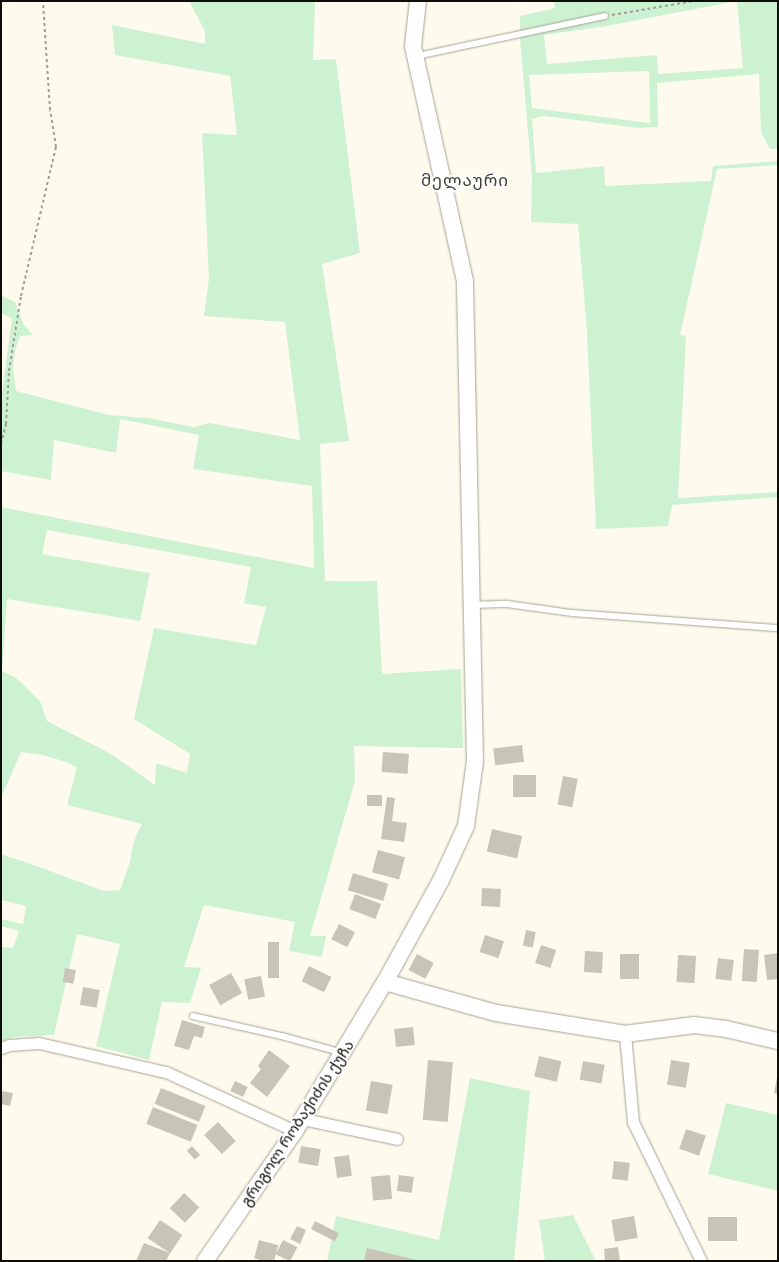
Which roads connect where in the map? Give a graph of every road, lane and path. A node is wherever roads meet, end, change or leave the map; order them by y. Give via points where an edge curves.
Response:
1 (43, 1) edge
2 (418, 1) edge
3 (694, 1) edge
4 (605, 16) joint
5 (415, 56) junction
6 (1, 444) edge
7 (472, 605) junction
8 (778, 628) edge
9 (385, 982) junction
10 (193, 1016) dead end
11 (625, 1034) junction
12 (778, 1041) edge
13 (1, 1048) edge
14 (343, 1052) junction
15 (299, 1125) junction
16 (397, 1138) dead end
17 (205, 1261) edge
18 (701, 1261) edge

1 - 6 path via 50,110 56,147 21,296 8,371 6,424
2 - 5 street, გრიგოლ რობაქიძის ქუჩა via 413,46
3 - 4 path
4 - 5 lane
5 - 7 street, გრიგოლ რობაქიძის ქუჩა via 465,281
7 - 8 lane via 507,604 572,614
7 - 9 street, გრიგოლ რობაქიძის ქუჩა via 476,761 466,826 441,880
9 - 11 street via 496,1013
9 - 14 street, გრიგოლ რობაქიძის ქუჩა
10 - 14 lane
11 - 12 street via 694,1025 726,1029
11 - 18 street via 633,1122
13 - 15 street via 39,1043 166,1072
14 - 15 street, გრიგოლ რობაქიძის ქუჩა
15 - 16 street
15 - 17 street, გრიგოლ რობაქიძის ქუჩა

